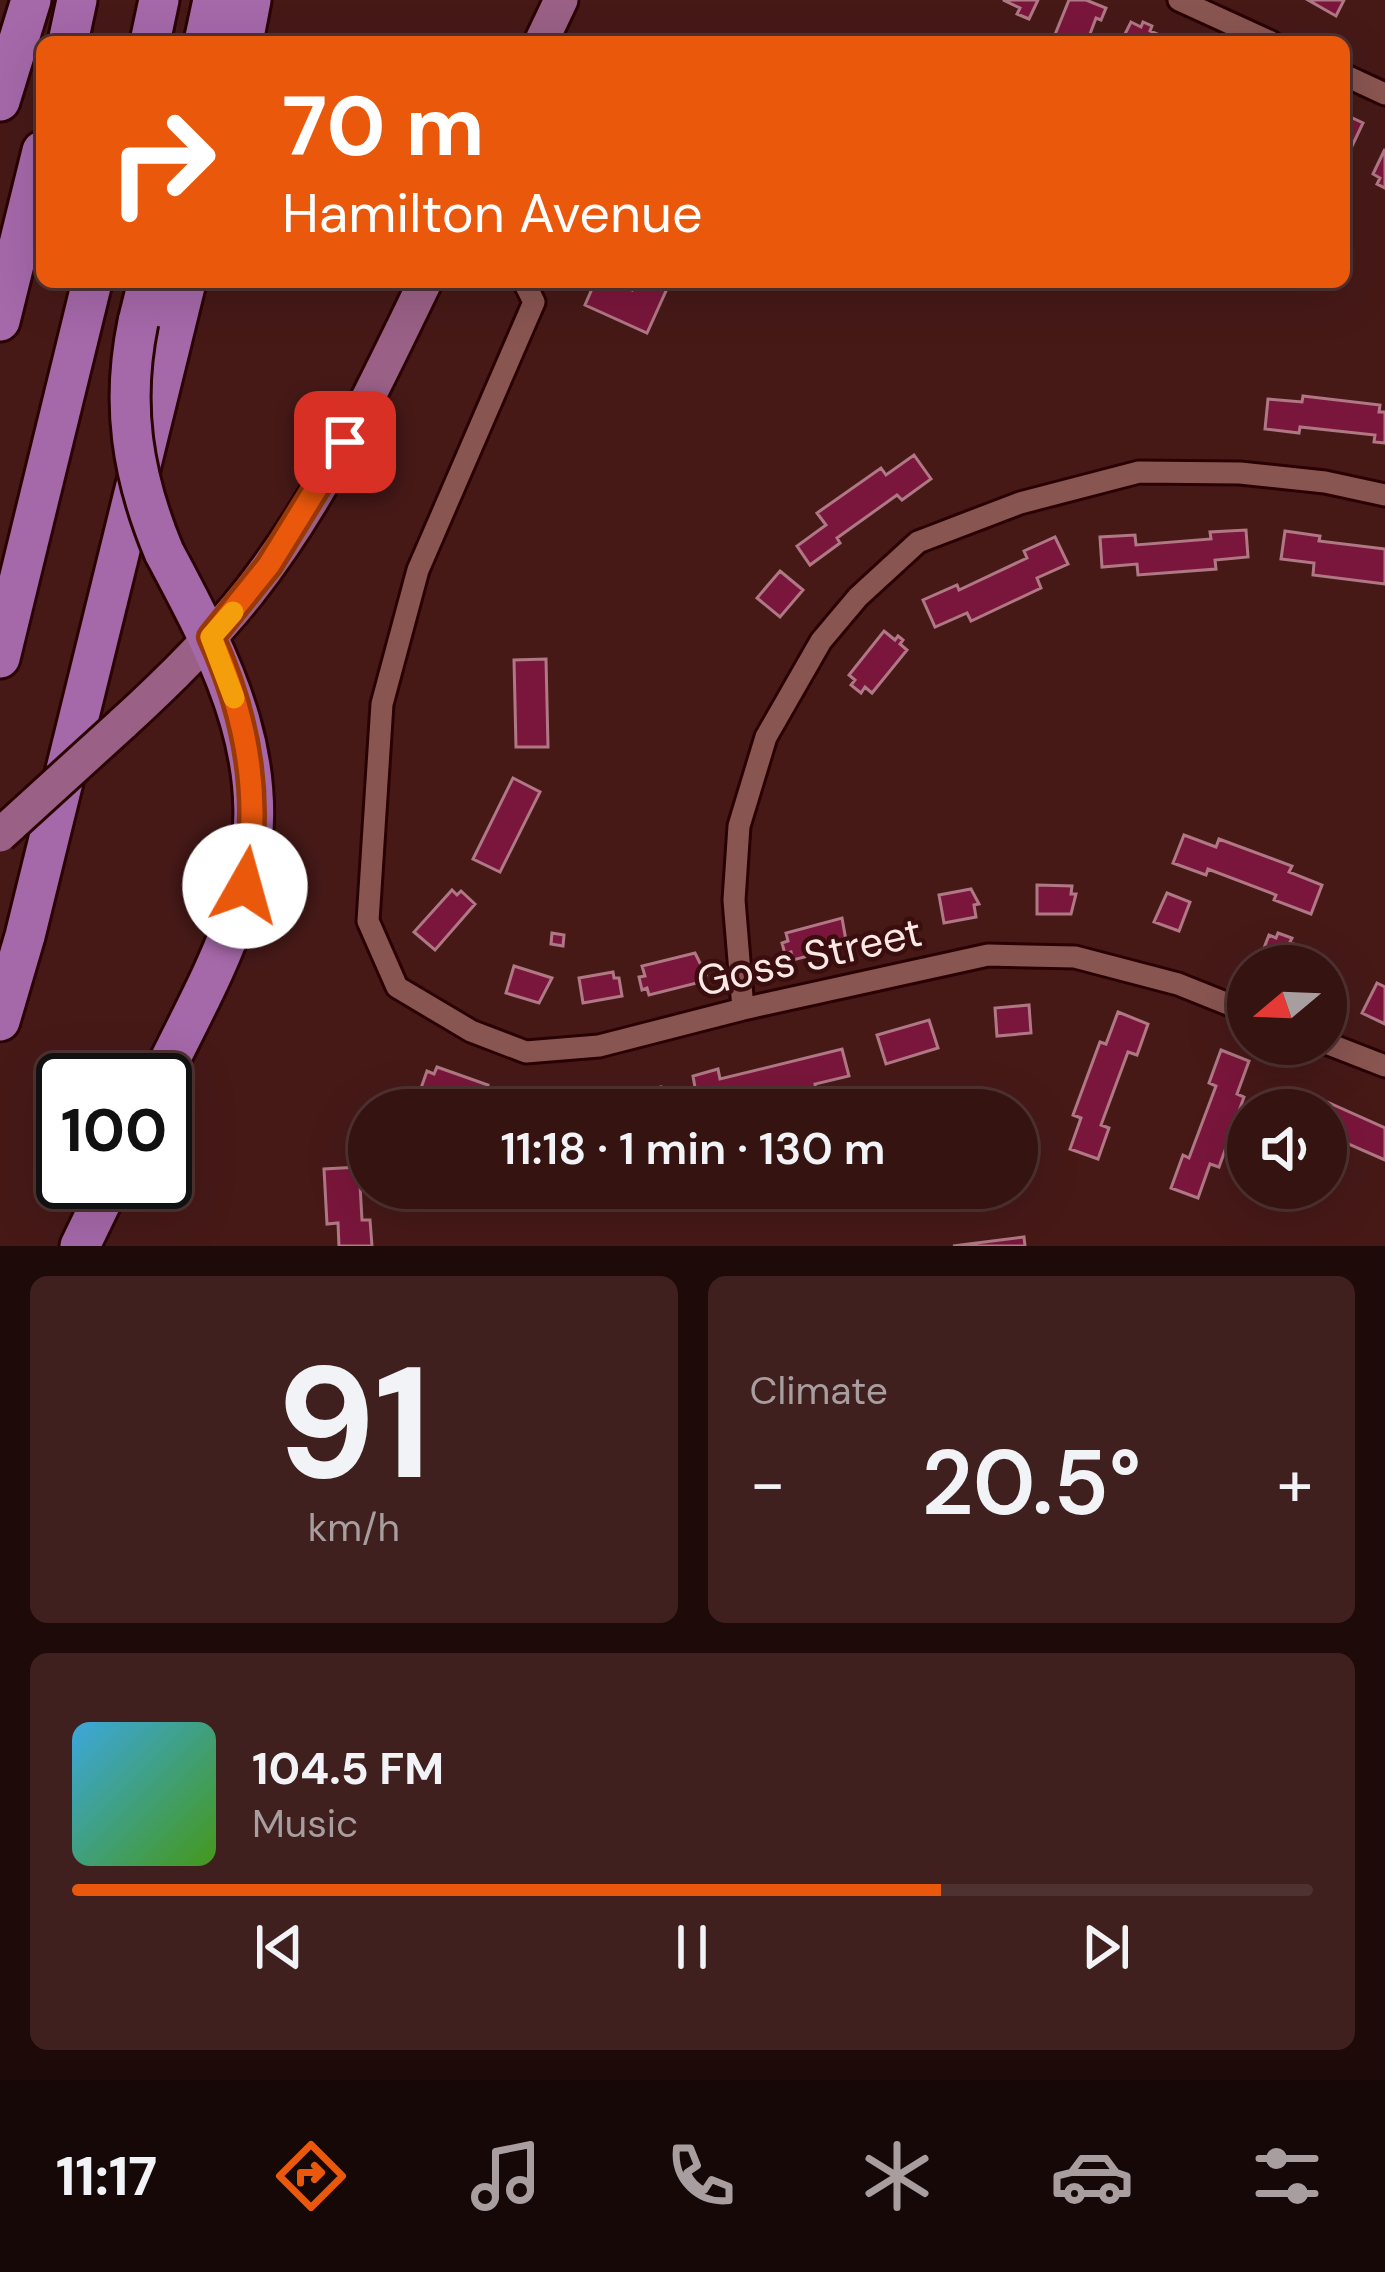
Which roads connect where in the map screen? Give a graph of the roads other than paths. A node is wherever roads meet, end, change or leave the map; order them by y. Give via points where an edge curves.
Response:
1 (31, 0) edge
2 (77, 0) edge
3 (159, 0) edge
4 (213, 0) edge
5 (251, 0) edge
6 (561, 0) edge
7 (1179, 0) edge
8 (69, 36) edge
9 (151, 36) edge
10 (205, 36) edge
11 (243, 36) edge
12 (544, 36) edge
13 (1258, 36) edge
14 (1350, 78) edge
15 (1385, 94) edge
16 (0, 101) edge
17 (36, 175) edge
18 (91, 288) edge
19 (146, 288) edge
20 (185, 288) edge
21 (422, 288) edge
22 (527, 288) edge
23 (0, 321) edge
24 (1385, 494) edge
25 (211, 637) junction
26 (0, 658) edge
27 (0, 835) edge
28 (1227, 1004) edge
29 (743, 1009) junction
30 (0, 1021) edge
31 (1347, 1051) edge
32 (173, 1053) edge
33 (1385, 1066) edge
34 (98, 1209) edge
35 (80, 1246) edge

1 - 16 highway
2 - 8 highway
3 - 9 highway
4 - 10 highway
5 - 11 highway
6 - 12 main road
7 - 13 street
14 - 15 street
17 - 23 highway
18 - 26 highway
19 - 25 highway, bridge via 130,367 142,496
20 - 30 highway
21 - 25 main road via 312,500
22 - 29 street, Goss Street via 534,302 418,569 382,704 368,921 397,986 471,1031 526,1052 599,1046
24 - 29 street via 1240,473 1139,472 1020,503 919,542 821,641 766,737 739,826 734,900
25 - 27 main road, bridge
25 - 32 highway via 248,751 252,844 236,918
28 - 29 street, Goss Street via 1075,957 988,956
31 - 33 street
34 - 35 highway

